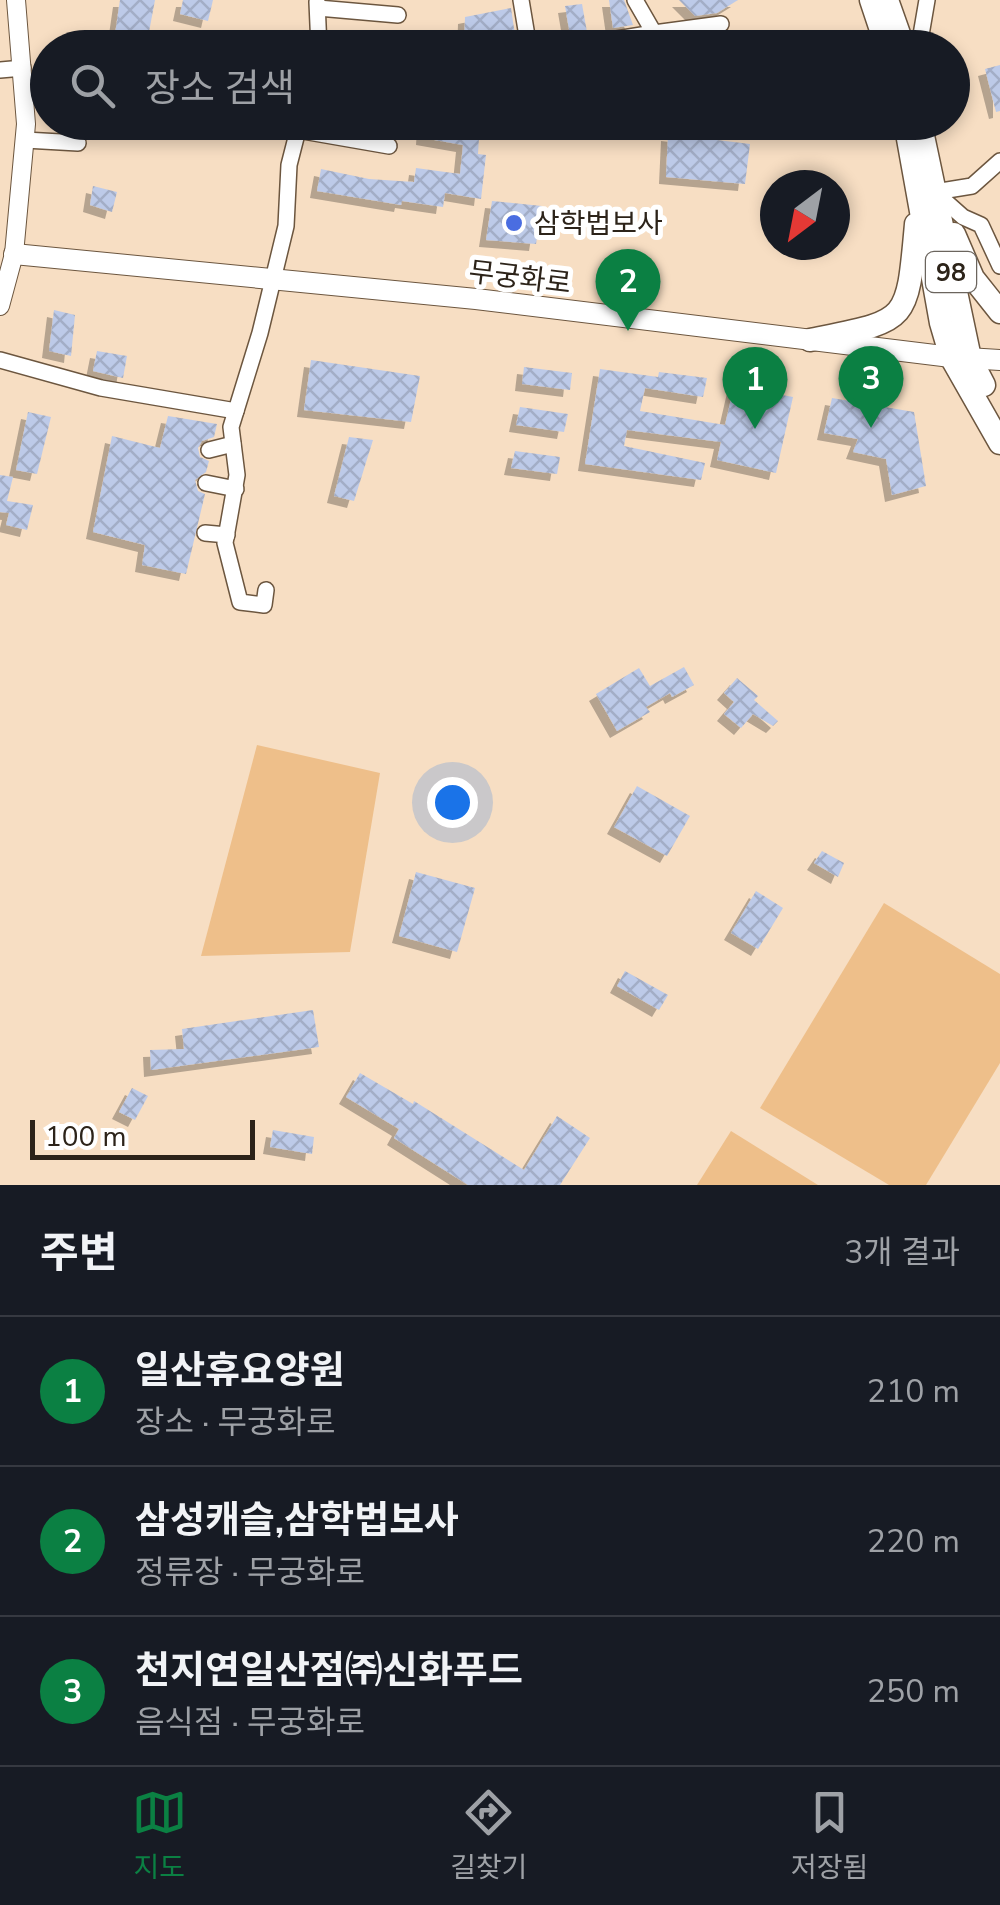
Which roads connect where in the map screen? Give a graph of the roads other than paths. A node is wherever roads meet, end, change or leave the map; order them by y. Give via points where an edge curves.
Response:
1 (16, 0) edge
2 (520, 0) edge
3 (635, 0) edge
4 (871, 0) edge
5 (887, 0) edge
6 (926, 0) edge
7 (317, 4) edge
8 (398, 15) dead end
9 (721, 24) dead end
10 (318, 30) edge
11 (526, 30) edge
12 (652, 30) edge
13 (676, 30) edge
14 (881, 30) edge
15 (899, 30) edge
16 (922, 30) edge
17 (23, 68) junction
18 (0, 70) edge
19 (24, 140) junction
20 (294, 140) edge
21 (362, 140) edge
22 (910, 140) edge
23 (922, 140) edge
24 (78, 143) dead end
25 (389, 146) dead end
26 (1000, 162) edge
27 (927, 194) junction
28 (14, 254) junction
29 (1000, 266) edge
30 (271, 280) junction
31 (0, 306) edge
32 (1000, 312) edge
33 (810, 340) junction
34 (961, 358) junction
35 (0, 360) edge
36 (1000, 360) edge
37 (236, 411) junction
38 (1000, 414) edge
39 (1000, 443) edge
40 (233, 444) junction
41 (209, 450) dead end
42 (206, 483) dead end
43 (236, 488) junction
44 (205, 533) dead end
45 (226, 535) junction
46 (266, 590) dead end

1 - 17 street
2 - 11 street
3 - 12 street
4 - 14 main road
5 - 15 main road
6 - 16 street
7 - 8 street
7 - 10 street
9 - 13 street
17 - 18 street
17 - 19 street
19 - 24 street
19 - 28 street
20 - 30 street via 286,226
21 - 25 street
22 - 27 main road
23 - 27 main road, 98
26 - 27 street via 972,186
27 - 29 street via 982,226
27 - 32 main road via 973,278
27 - 33 main road via 900,310 879,326
27 - 34 main road, 98
28 - 30 main road, 무궁화로
28 - 31 street
30 - 33 main road, 무궁화로
30 - 37 street
33 - 34 main road, 무궁화로
34 - 36 main road, 무궁화로
34 - 38 main road, 98
34 - 39 main road
35 - 37 street via 101,388
37 - 40 street
40 - 41 street
40 - 43 street
42 - 43 street
43 - 45 street
44 - 45 street
45 - 46 street via 240,602 264,605

